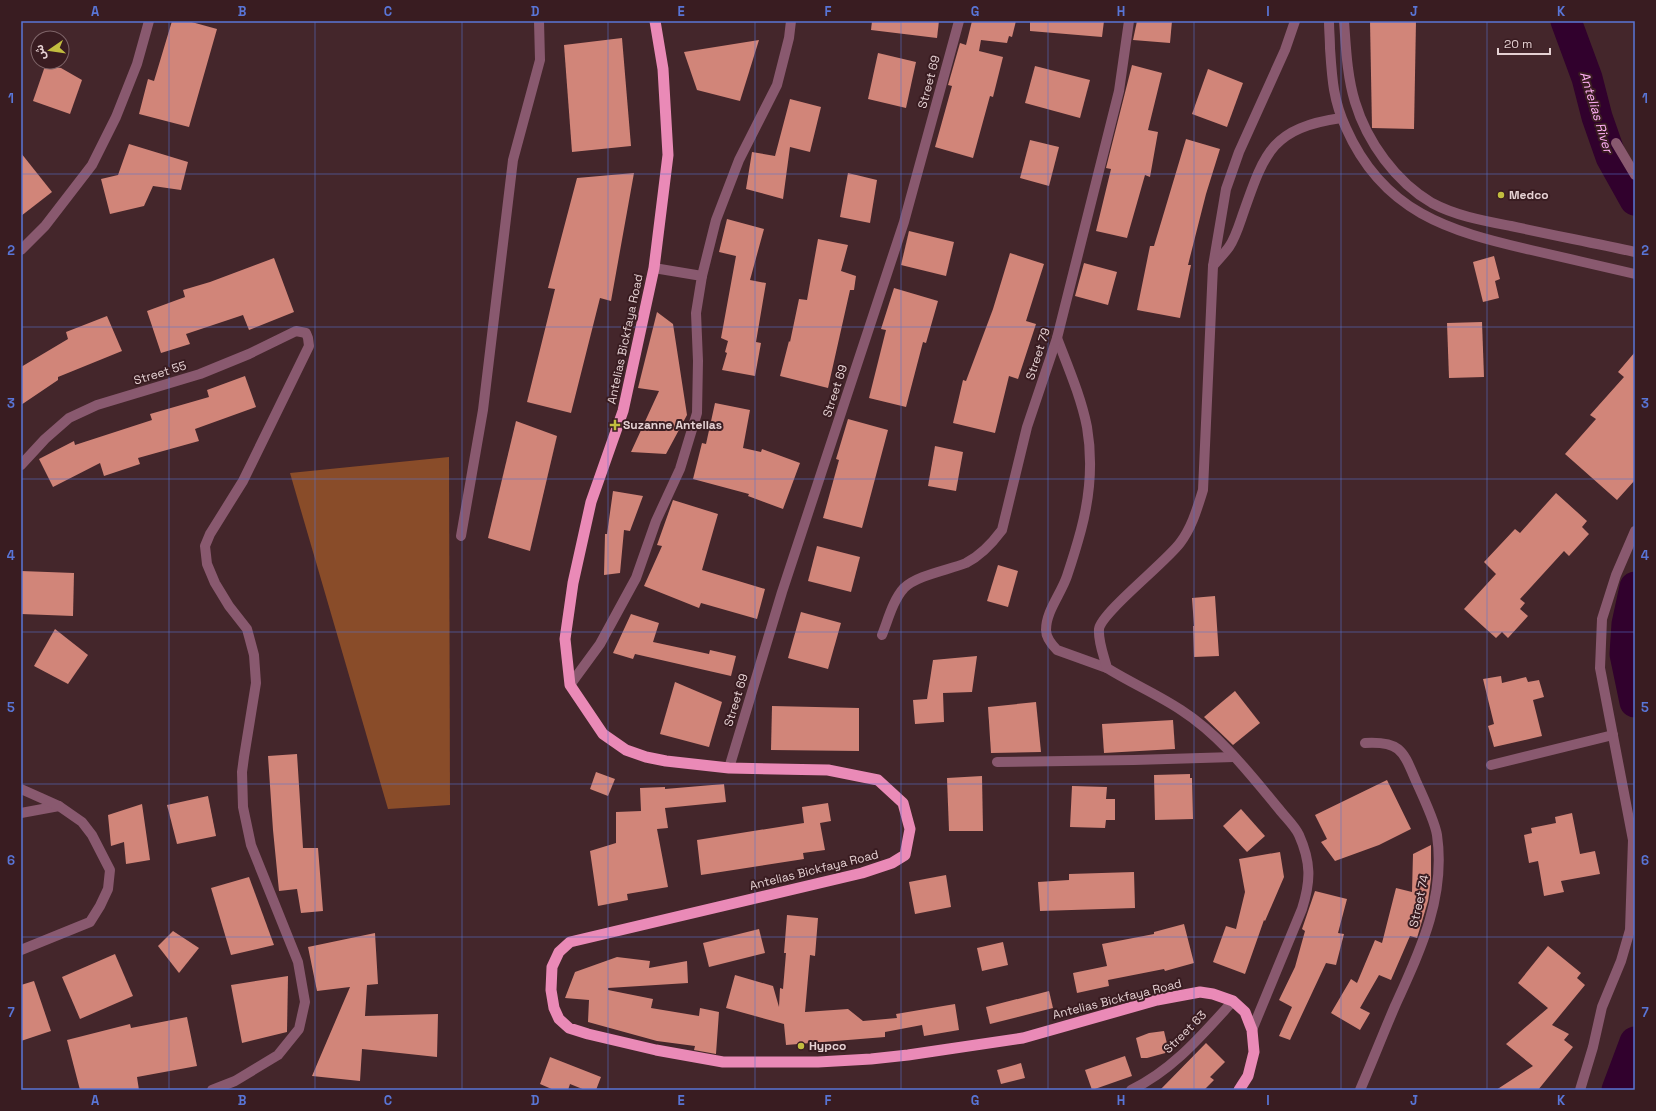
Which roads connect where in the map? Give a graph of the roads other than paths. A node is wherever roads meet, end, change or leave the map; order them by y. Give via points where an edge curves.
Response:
1 (149, 21) edge
2 (539, 21) edge
3 (655, 21) edge
4 (792, 21) edge
5 (959, 21) edge
6 (1129, 21) edge
7 (1295, 21) edge
8 (1330, 21) edge
9 (1344, 21) edge
10 (1341, 118) junction
11 (1616, 143) dead end
12 (1635, 175) edge
13 (21, 250) edge
14 (1635, 252) edge
15 (1213, 266) junction
16 (654, 268) junction
17 (1635, 274) edge
18 (702, 276) junction
19 (1057, 338) junction
20 (21, 465) edge
21 (1635, 532) edge
22 (461, 536) dead end
23 (882, 635) dead end
24 (1107, 668) junction
25 (570, 685) junction
26 (1613, 735) junction
27 (1365, 743) dead end
28 (1234, 757) junction
29 (997, 762) dead end
30 (1491, 765) dead end
31 (729, 768) junction
32 (21, 789) edge
33 (59, 806) junction
34 (21, 813) edge
35 (21, 950) edge
36 (1233, 1001) junction
37 (1252, 1030) junction
38 (212, 1090) edge
39 (1131, 1090) edge
40 (1239, 1090) edge
41 (1360, 1090) edge
42 (1580, 1090) edge

1 - 13 street via 137,64 116,117 92,165 45,226
2 - 22 street via 540,60 513,160 483,410
3 - 16 highway, Antelias Bickfaya Road via 663,69 668,155
4 - 18 street via 777,86 739,160 716,220
5 - 31 street, Street 69 via 904,222 782,592
6 - 19 street, Street 79 via 1119,91
7 - 15 street via 1226,189
8 - 10 street via 1332,85
9 - 14 street via 1350,82 1363,125 1391,168 1421,196 1434,204 1471,218
10 - 15 street via 1320,121 1297,129 1272,148 1263,161 1230,246
10 - 17 street via 1354,147 1369,170 1389,191 1428,218 1454,230 1501,243
11 - 12 street
15 - 24 street via 1203,490 1192,524 1180,543 1107,615 1099,628 1100,644
16 - 18 street
16 - 25 highway, Antelias Bickfaya Road via 623,411 590,502 572,583 565,639
18 - 25 street via 696,313 697,413 680,469 656,521 636,578 600,644
19 - 23 street, Street 79 via 1028,427 1002,530 993,542 967,562 922,577 905,587 897,598
19 - 24 street via 1087,428 1091,467 1081,529 1067,577 1047,620 1046,632 1051,644 1058,650
20 - 38 street, Street 55 via 69,418 97,406 200,374 296,331 306,333 309,346 243,481 210,534 206,546 207,564 215,583 247,629 254,656 256,683 243,764 243,807 252,845 298,962 305,1002 299,1029 278,1055 235,1081
21 - 26 street via 1616,576 1602,619 1600,668
24 - 28 street via 1182,711 1204,727
25 - 31 highway, Antelias Bickfaya Road via 603,734 626,750 666,761
26 - 30 street
26 - 42 street via 1632,840 1630,930 1622,961 1602,1007
27 - 41 street, Street 74 via 1389,744 1403,753 1437,833 1439,862 1438,888 1424,940
28 - 29 street
28 - 37 street via 1299,834 1310,879 1302,909
31 - 36 highway, Antelias Bickfaya Road via 828,770 878,780 904,803 910,829 906,855 892,863 862,873 570,942 559,952 552,967 551,990 554,1008 559,1019 568,1028 656,1050 723,1062 818,1062 908,1055 1023,1038 1157,1000 1200,992
32 - 33 street
33 - 34 street
33 - 35 street via 82,822 92,835 110,870 108,889 90,922
36 - 37 highway via 1245,1012
36 - 39 street, Street 63 via 1187,1051 1153,1078
37 - 40 highway via 1254,1052 1248,1076

